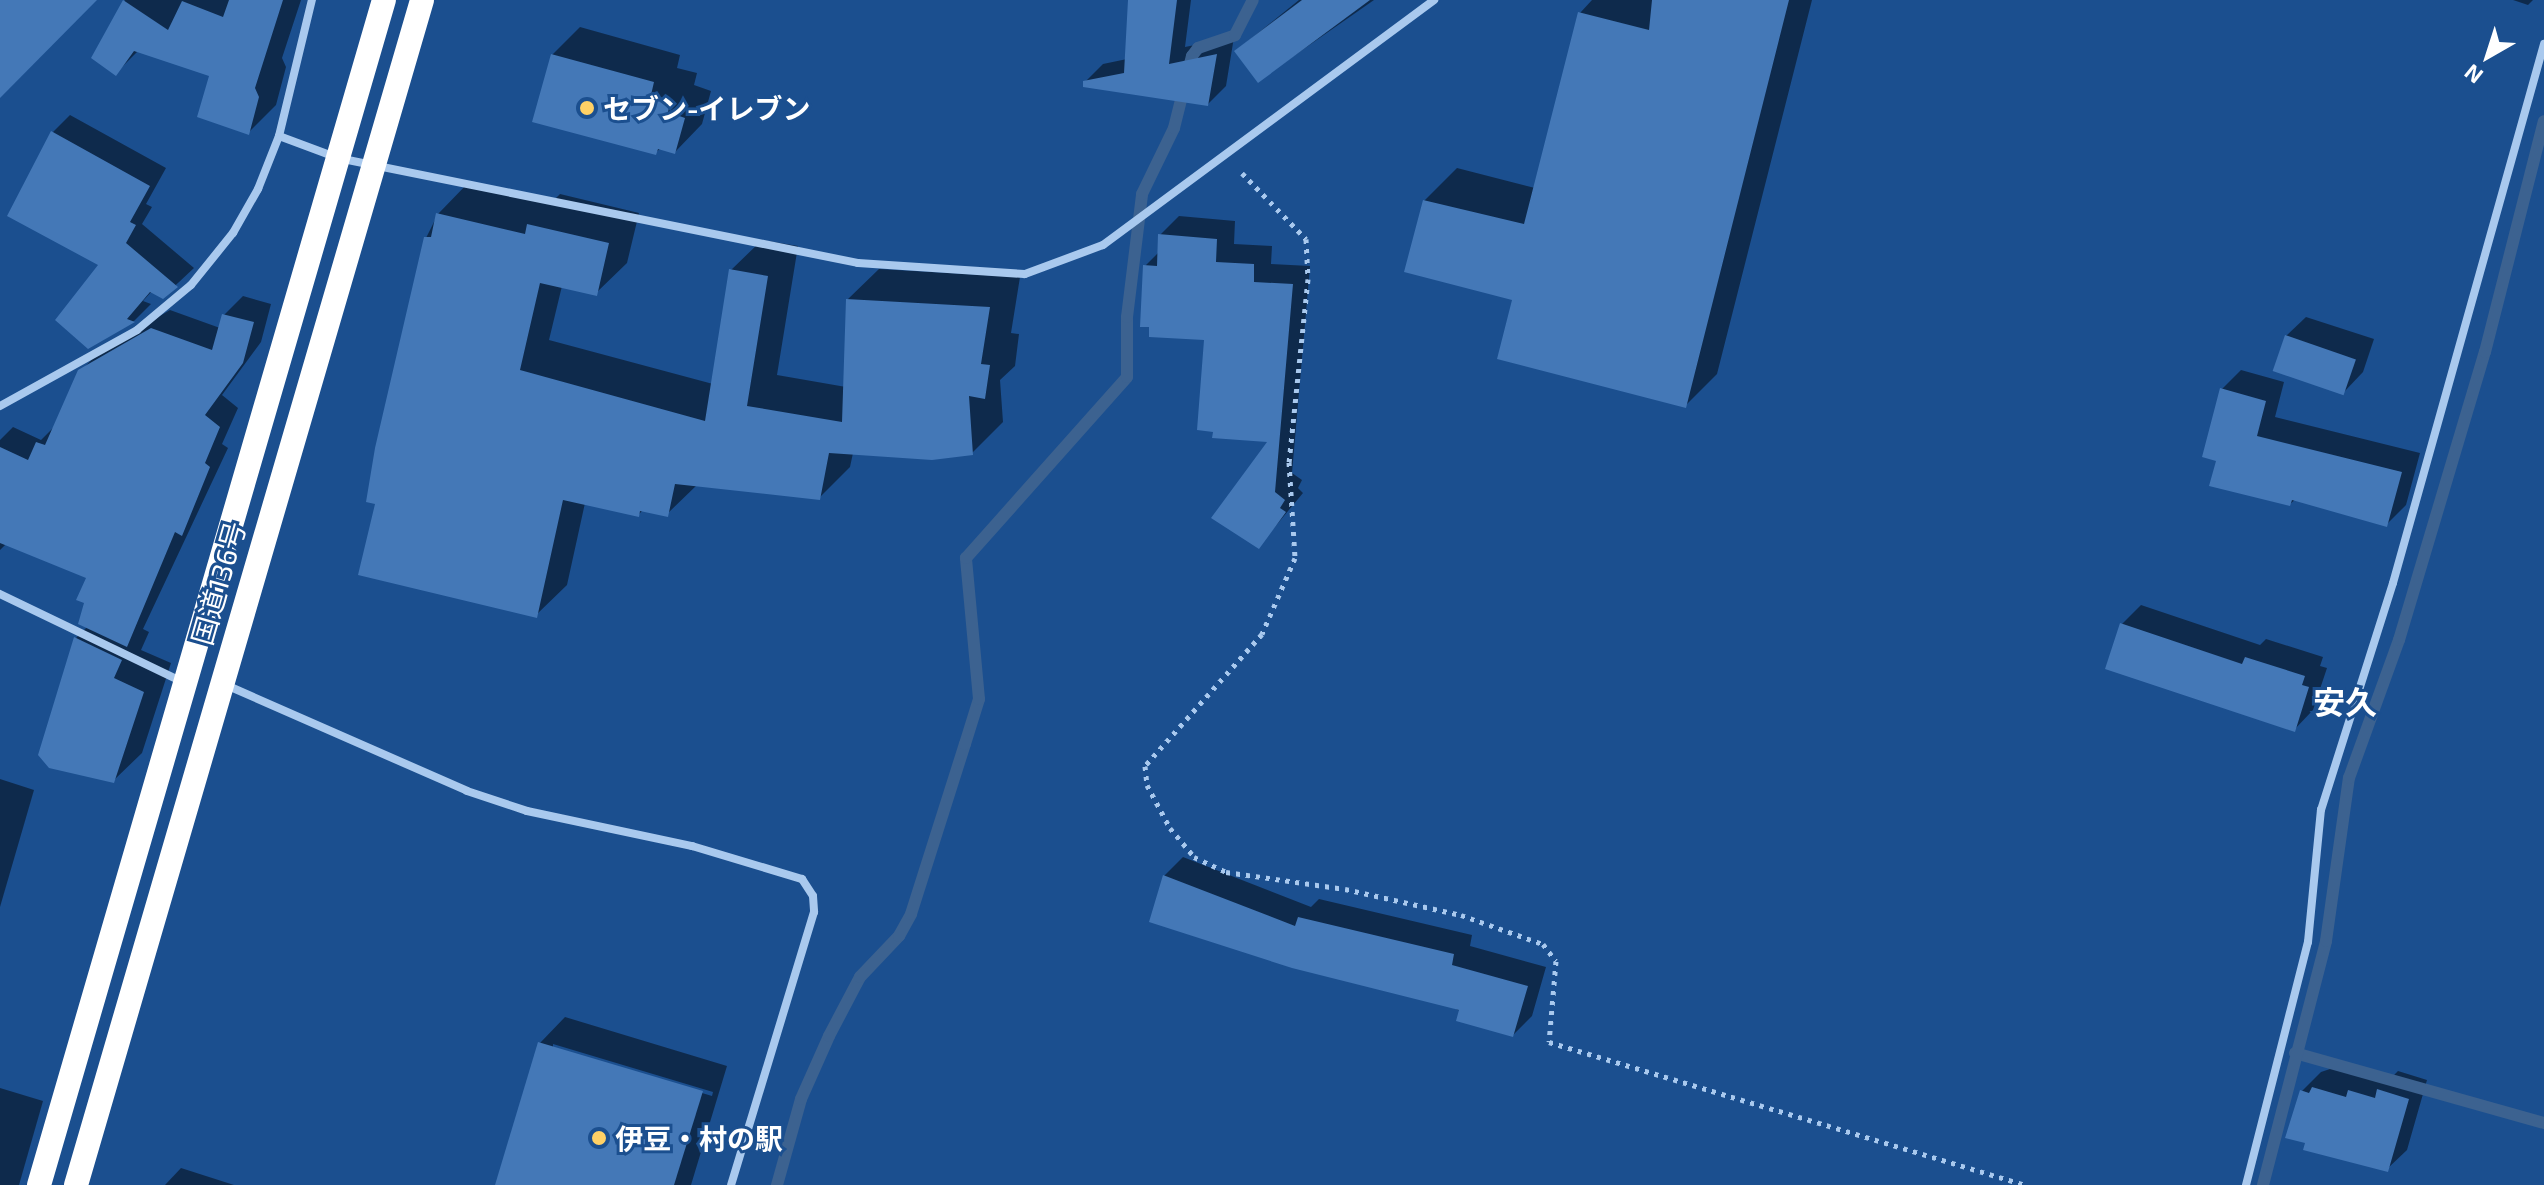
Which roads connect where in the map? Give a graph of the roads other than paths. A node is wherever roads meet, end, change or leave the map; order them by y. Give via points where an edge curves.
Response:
1 (312, 0) edge
2 (384, 0) edge
3 (422, 0) edge
4 (1434, 0) edge
5 (2544, 44) edge
6 (279, 136) junction
7 (338, 158) junction
8 (373, 162) junction
9 (0, 406) edge
10 (0, 594) edge
11 (220, 683) junction
12 (187, 684) junction
13 (39, 1185) edge
14 (76, 1185) edge
15 (731, 1185) edge
16 (2246, 1185) edge

1 - 6 street
2 - 7 highway, 国道136号
3 - 8 highway, 国道136号
4 - 8 street via 1103,245 1025,274 858,263
5 - 16 street via 2393,583 2321,810 2308,942
6 - 7 street
6 - 9 street via 233,233 191,285 137,330
7 - 8 street
7 - 12 highway, 国道136号
8 - 11 highway, 国道136号
10 - 12 street
11 - 14 highway, 国道136号
11 - 15 street via 512,806 692,846 802,879 813,896 814,912
12 - 13 highway, 国道136号

